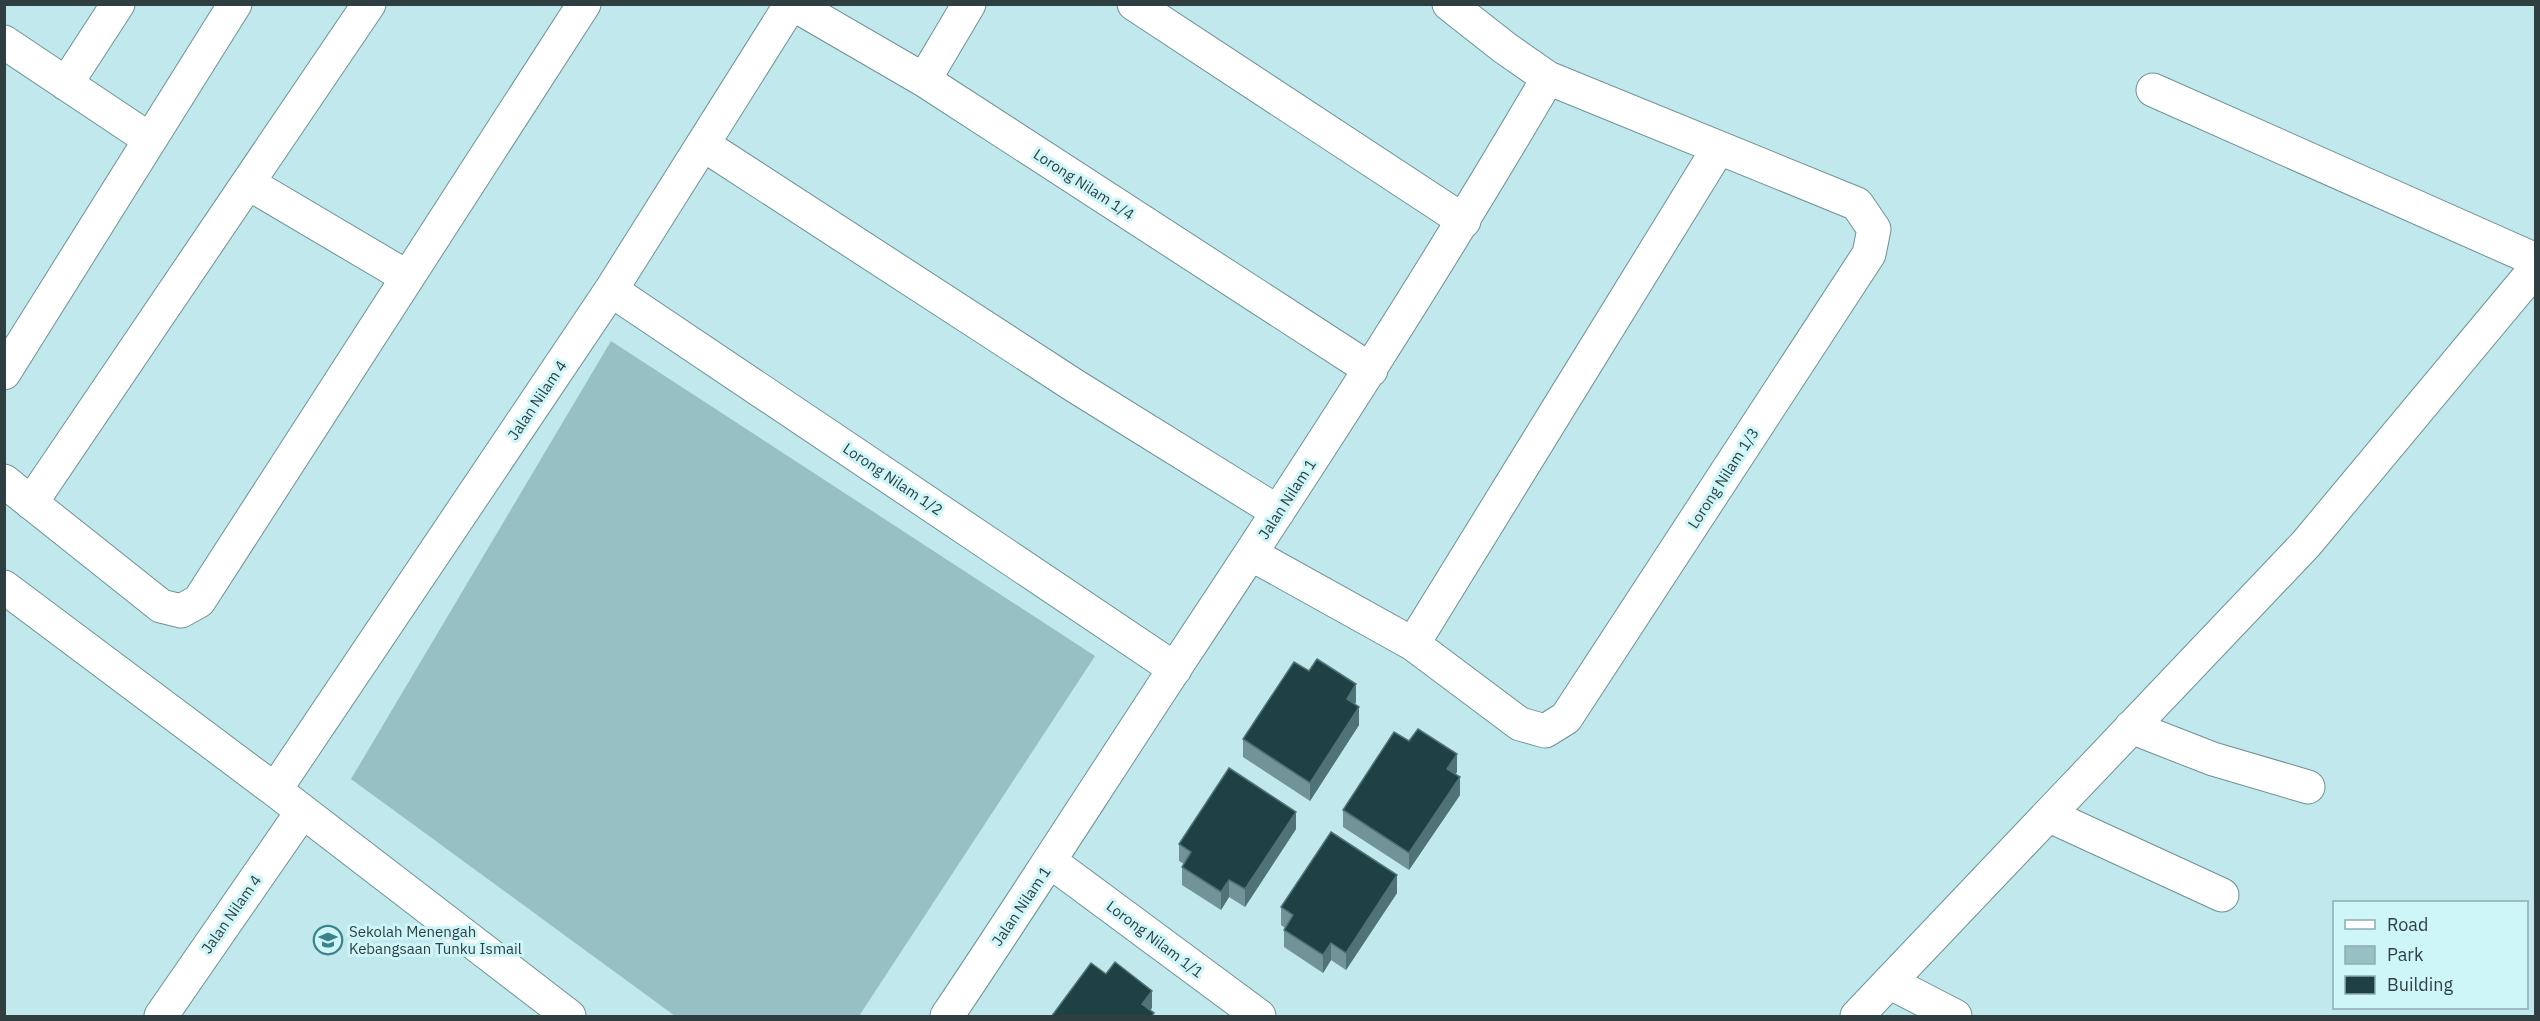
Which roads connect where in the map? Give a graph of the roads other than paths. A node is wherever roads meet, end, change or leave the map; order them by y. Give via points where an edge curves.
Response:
1 (118, 4) edge
2 (235, 4) edge
3 (369, 4) edge
4 (584, 4) edge
5 (792, 4) edge
6 (969, 4) edge
7 (1134, 4) edge
8 (1449, 4) edge
9 (4, 42) edge
10 (1548, 78) junction
11 (924, 80) junction
12 (66, 84) junction
13 (2153, 90) dead end
14 (149, 139) junction
15 (704, 145) junction
16 (1718, 149) junction
17 (248, 183) junction
18 (1464, 221) junction
19 (2535, 260) edge
20 (2535, 267) edge
21 (407, 277) junction
22 (611, 290) junction
23 (13, 337) edge
24 (1371, 370) junction
25 (4, 373) edge
26 (4, 481) edge
27 (31, 503) junction
28 (1278, 512) junction
29 (1251, 554) junction
30 (4, 587) edge
31 (1413, 644) junction
32 (1175, 669) junction
33 (2131, 727) junction
34 (2308, 787) dead end
35 (275, 790) junction
36 (302, 812) junction
37 (2048, 816) junction
38 (1051, 862) junction
39 (2222, 895) dead end
40 (1889, 982) junction
41 (161, 1017) edge
42 (569, 1017) edge
43 (946, 1017) edge
44 (1259, 1017) edge
45 (1857, 1017) edge
46 (1954, 1017) edge

1 - 12 street
2 - 14 street
3 - 17 street
4 - 21 street
5 - 11 street, Lorong Nilam 1/4
5 - 15 street, Jalan Nilam 4
6 - 11 street
7 - 18 street
8 - 10 street
9 - 12 street
10 - 16 street, Lorong Nilam 1/3
10 - 18 street, Jalan Nilam 1
11 - 24 street, Lorong Nilam 1/4
12 - 14 street
13 - 19 street
14 - 23 street
15 - 22 street, Jalan Nilam 4
15 - 28 street via 1075,386
16 - 31 street
16 - 31 street, Lorong Nilam 1/3 via 1857,204 1874,229 1869,254 1566,718 1545,731 1520,724
17 - 21 street
17 - 27 street
18 - 24 street, Jalan Nilam 1
20 - 33 street via 2306,544
21 - 27 street via 199,601 181,611 160,606
22 - 32 street, Lorong Nilam 1/2
22 - 35 street, Jalan Nilam 4
23 - 25 street
24 - 28 street, Jalan Nilam 1
26 - 27 street
28 - 29 street, Jalan Nilam 1
29 - 31 street, Lorong Nilam 1/3
29 - 32 street, Jalan Nilam 1
30 - 35 street
32 - 38 street, Jalan Nilam 1
33 - 34 street via 2213,759
33 - 37 street
35 - 36 street
36 - 41 street, Jalan Nilam 4
36 - 42 street
37 - 39 street
37 - 40 street
38 - 43 street, Jalan Nilam 1
38 - 44 street, Lorong Nilam 1/1
40 - 45 street
40 - 46 street

